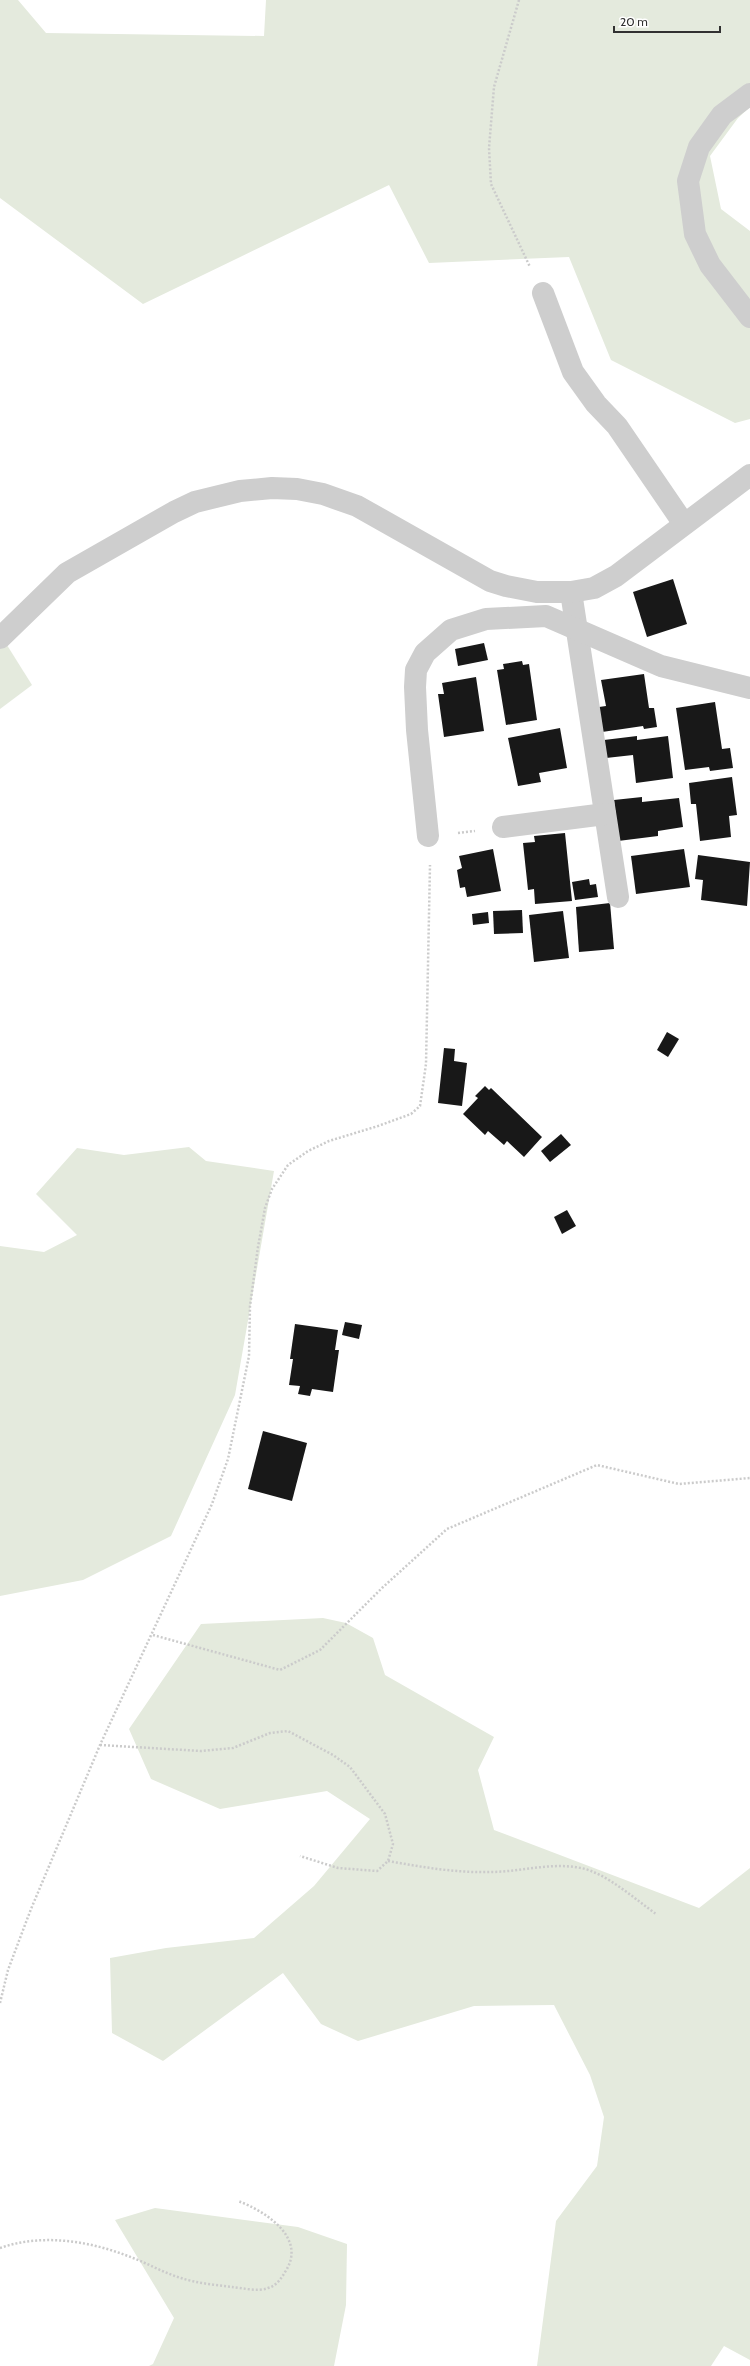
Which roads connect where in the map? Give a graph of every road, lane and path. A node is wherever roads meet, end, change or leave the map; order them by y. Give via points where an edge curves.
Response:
1 (519, 0) edge
2 (750, 94) edge
3 (543, 294) joint
4 (750, 317) edge
5 (750, 475) edge
6 (684, 524) junction
7 (570, 592) junction
8 (575, 628) junction
9 (0, 638) edge
10 (750, 688) edge
11 (605, 814) junction
12 (503, 827) joint
13 (428, 836) junction
14 (618, 897) dead end
15 (750, 1478) edge
16 (152, 1635) junction
17 (100, 1745) junction
18 (300, 1856) dead end
19 (388, 1861) junction
20 (656, 1914) dead end
21 (0, 2003) edge
22 (238, 2201) dead end
23 (0, 2248) edge

1 - 3 path via 494,87 489,148 491,184
2 - 4 street via 722,115 699,147 688,181 695,234 710,266
3 - 6 street via 573,372 596,404 617,426
5 - 6 street
6 - 7 street via 616,576 594,588
7 - 8 street
7 - 9 street via 537,592 490,581 356,506 323,494 272,488 240,491 194,502 152,524 67,573
8 - 10 street via 661,666
8 - 11 street
8 - 13 street via 546,616 486,619 451,630 425,653 416,670 415,688
11 - 12 street
11 - 14 street
12 - 13 path
13 - 16 path via 431,882 429,979 426,1064 420,1106 411,1114 328,1141 308,1152 288,1165 272,1189 265,1208 258,1247 250,1306 249,1356 228,1459 212,1504
15 - 16 path via 679,1484 597,1466 447,1529 382,1588 320,1650 280,1670
16 - 17 path
17 - 19 path via 201,1751 233,1748 270,1732 288,1731 350,1767 370,1791 385,1814 393,1844
17 - 21 path via 31,1909 8,1970
18 - 19 path via 338,1868 377,1871
19 - 20 path via 436,1870 483,1872 542,1866 582,1868 612,1882
22 - 23 path via 274,2219 285,2232 291,2250 290,2266 280,2281 268,2289 225,2286 181,2278 102,2247 74,2242 27,2240

